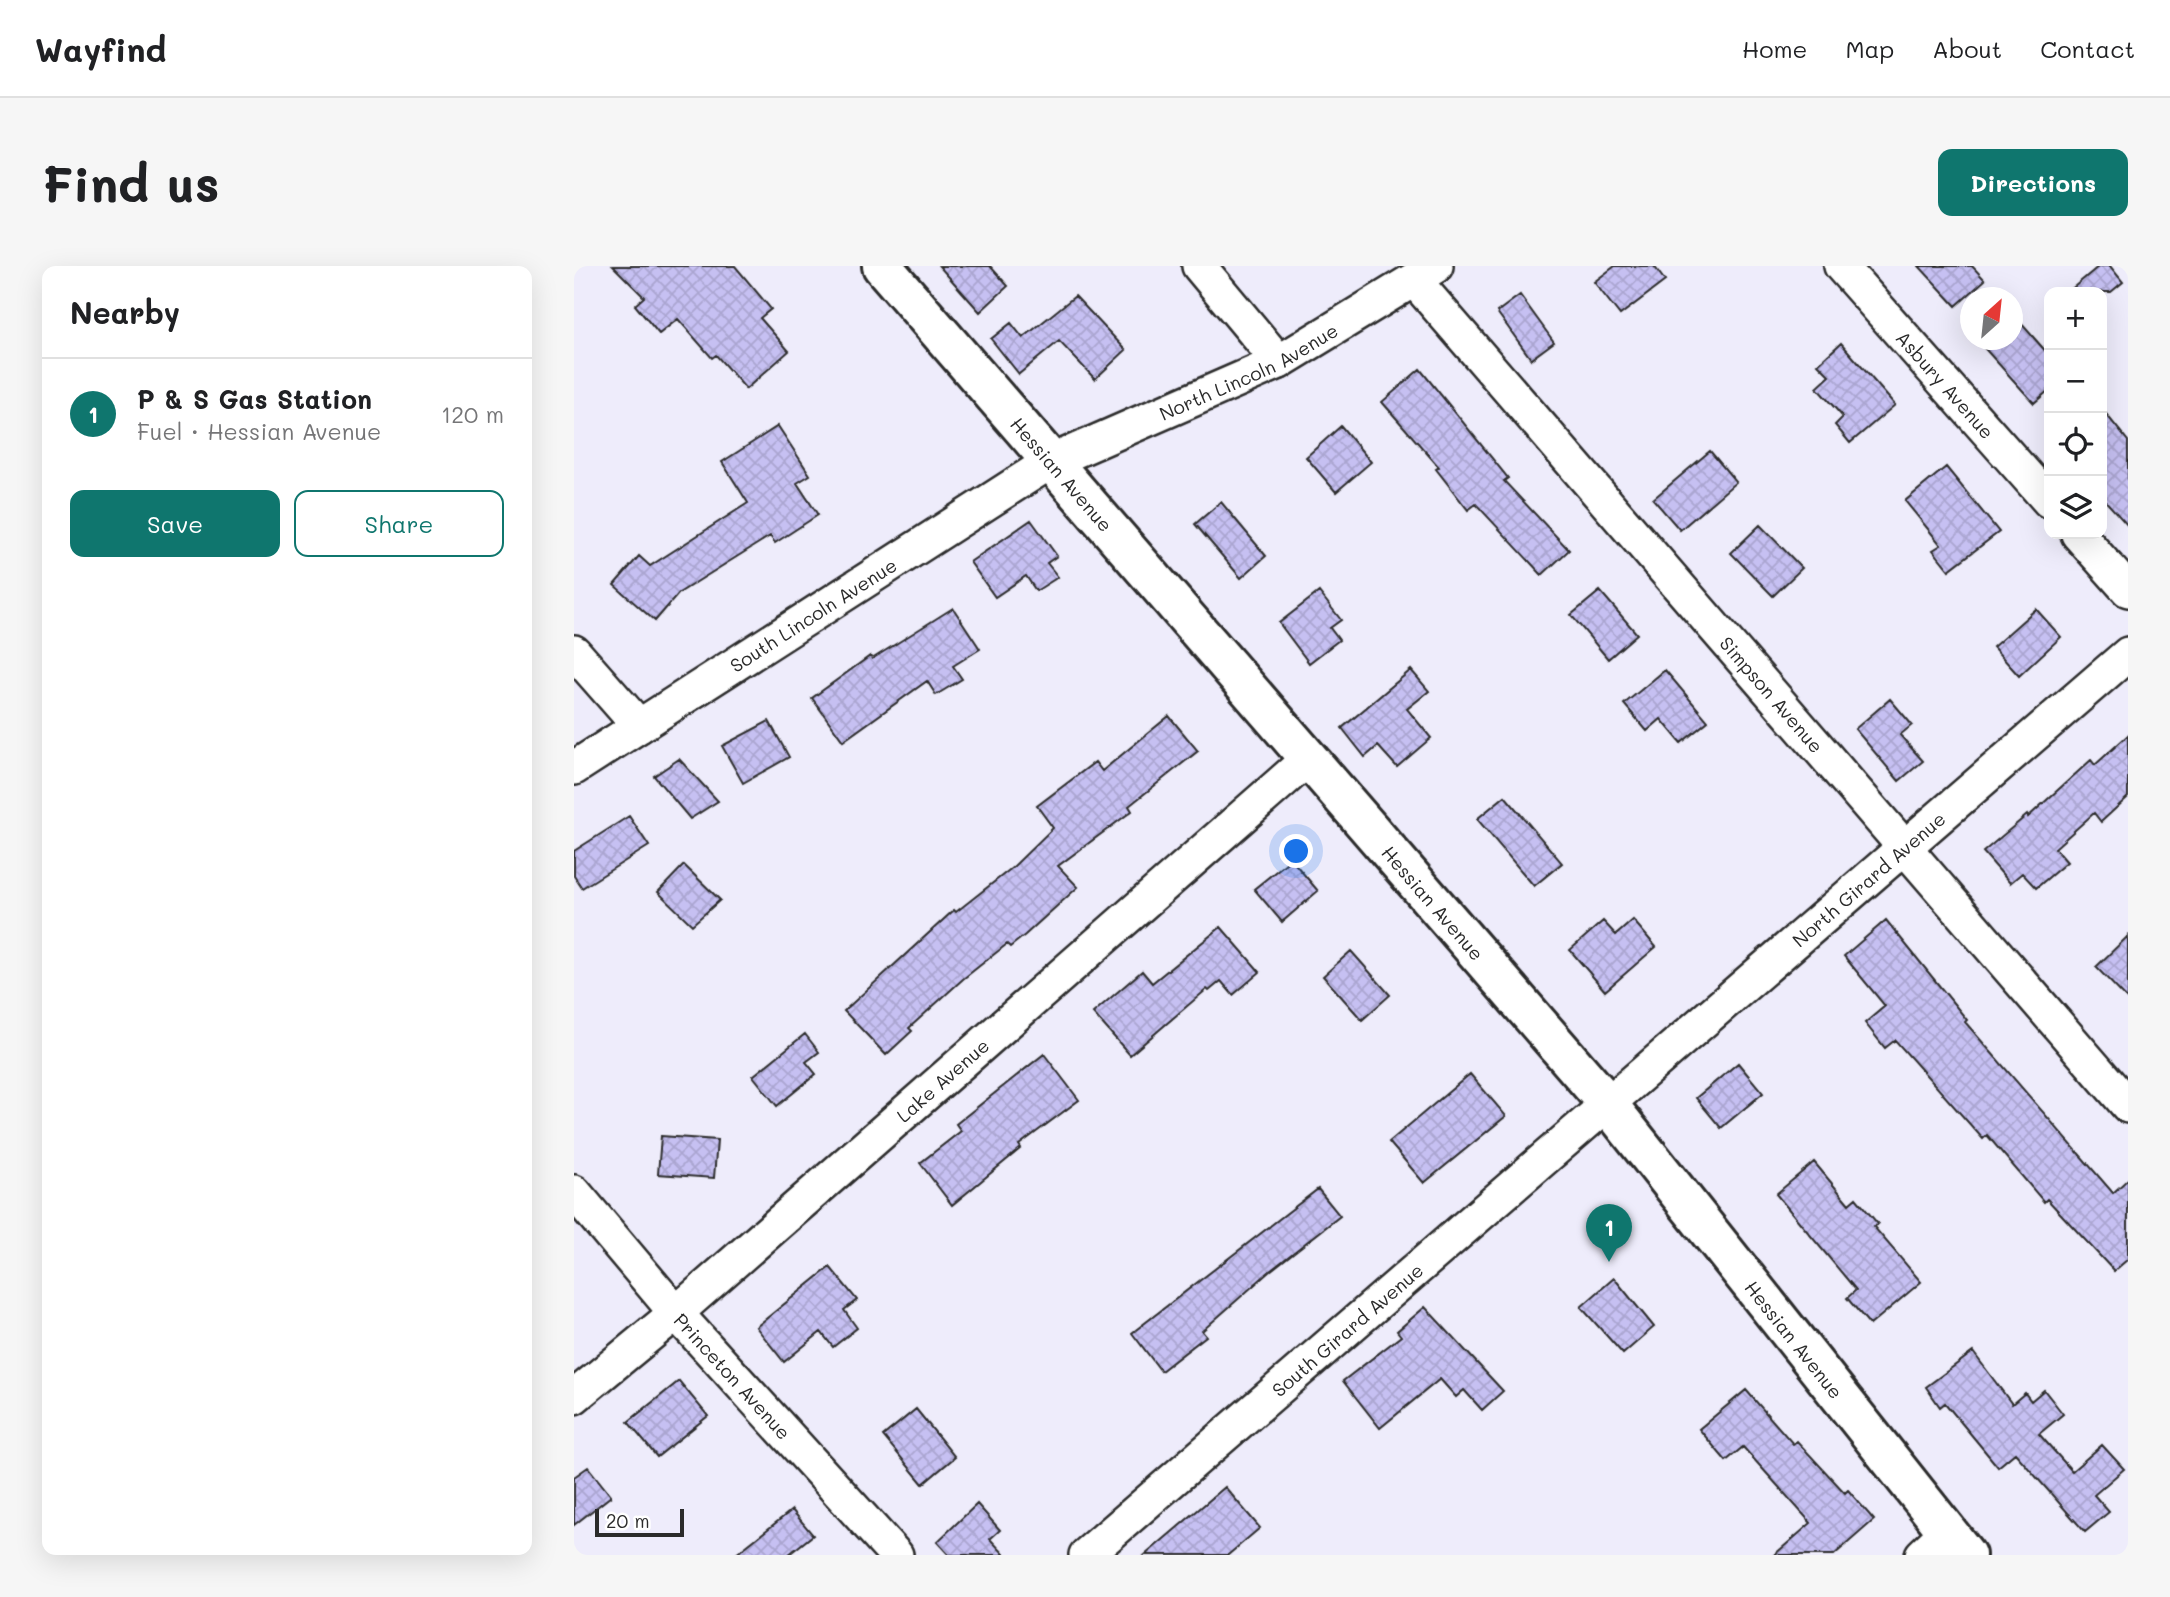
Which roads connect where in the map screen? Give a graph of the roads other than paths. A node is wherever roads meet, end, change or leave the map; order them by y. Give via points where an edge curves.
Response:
1 (882, 266) edge
2 (1199, 266) edge
3 (1841, 266) edge
4 (1425, 274) edge
5 (1279, 362) junction
6 (1051, 462) junction
7 (2044, 495) edge
8 (2082, 539) edge
9 (2128, 590) edge
10 (574, 652) edge
11 (2128, 654) edge
12 (639, 726) junction
13 (1309, 758) junction
14 (574, 768) edge
15 (1906, 848) junction
16 (1607, 1103) junction
17 (2128, 1106) edge
18 (574, 1192) edge
19 (676, 1313) junction
20 (574, 1397) edge
21 (1945, 1547) edge
22 (896, 1555) edge
23 (1086, 1555) edge

1 - 6 main road, Hessian Avenue
2 - 5 street
3 - 7 street, Asbury Avenue
4 - 5 street, North Lincoln Avenue
4 - 15 street, Simpson Avenue
5 - 6 street, North Lincoln Avenue
6 - 12 street, South Lincoln Avenue
6 - 13 main road, Hessian Avenue
8 - 9 street
10 - 12 street
11 - 15 street, North Girard Avenue
12 - 14 street, South Lincoln Avenue
13 - 16 main road, Hessian Avenue
13 - 19 street, Lake Avenue
15 - 16 street, North Girard Avenue
15 - 17 street, Simpson Avenue
16 - 21 main road, Hessian Avenue
16 - 23 street, South Girard Avenue
18 - 19 street, Princeton Avenue
19 - 20 street, Lake Avenue
19 - 22 street, Princeton Avenue

